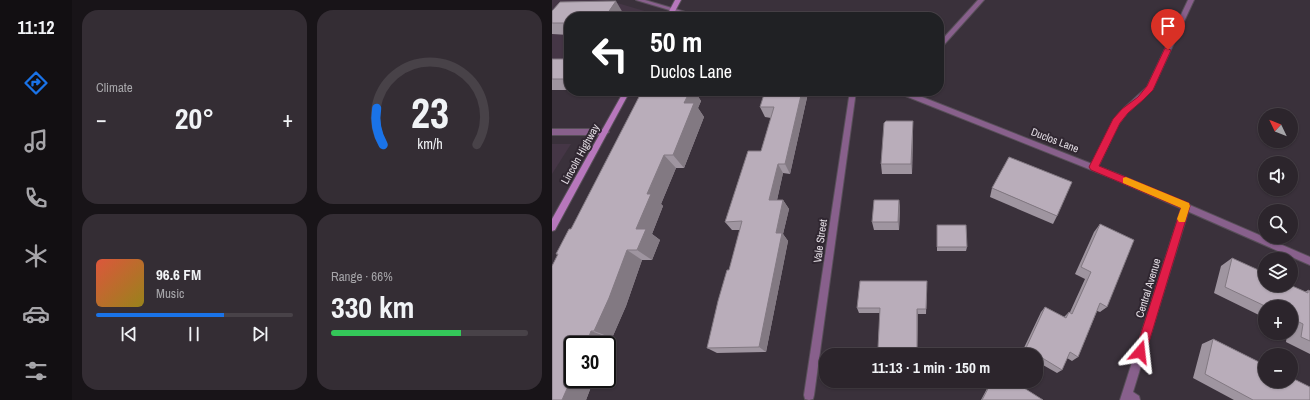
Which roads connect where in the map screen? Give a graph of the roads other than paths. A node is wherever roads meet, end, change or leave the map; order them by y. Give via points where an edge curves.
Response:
1 (639, 0) edge
2 (678, 0) edge
3 (981, 0) edge
4 (1191, 0) edge
5 (673, 10) junction
6 (680, 12) edge
7 (944, 41) edge
8 (625, 96) edge
9 (852, 96) edge
10 (913, 96) edge
11 (552, 132) edge
12 (605, 132) junction
13 (1094, 167) junction
14 (1186, 206) junction
15 (552, 227) edge
16 (1310, 261) edge
17 (809, 395) dead end
18 (1129, 398) edge

1 - 5 street
2 - 5 main road
3 - 7 street
4 - 13 street via 1150,88 1116,122
5 - 6 street
8 - 12 main road, Lincoln Highway
9 - 17 street, Vale Street
10 - 13 street, Duclos Lane
11 - 12 street
12 - 15 main road, Lincoln Highway
13 - 14 street, Duclos Lane
14 - 16 street, Duclos Lane
14 - 18 street, Central Avenue

